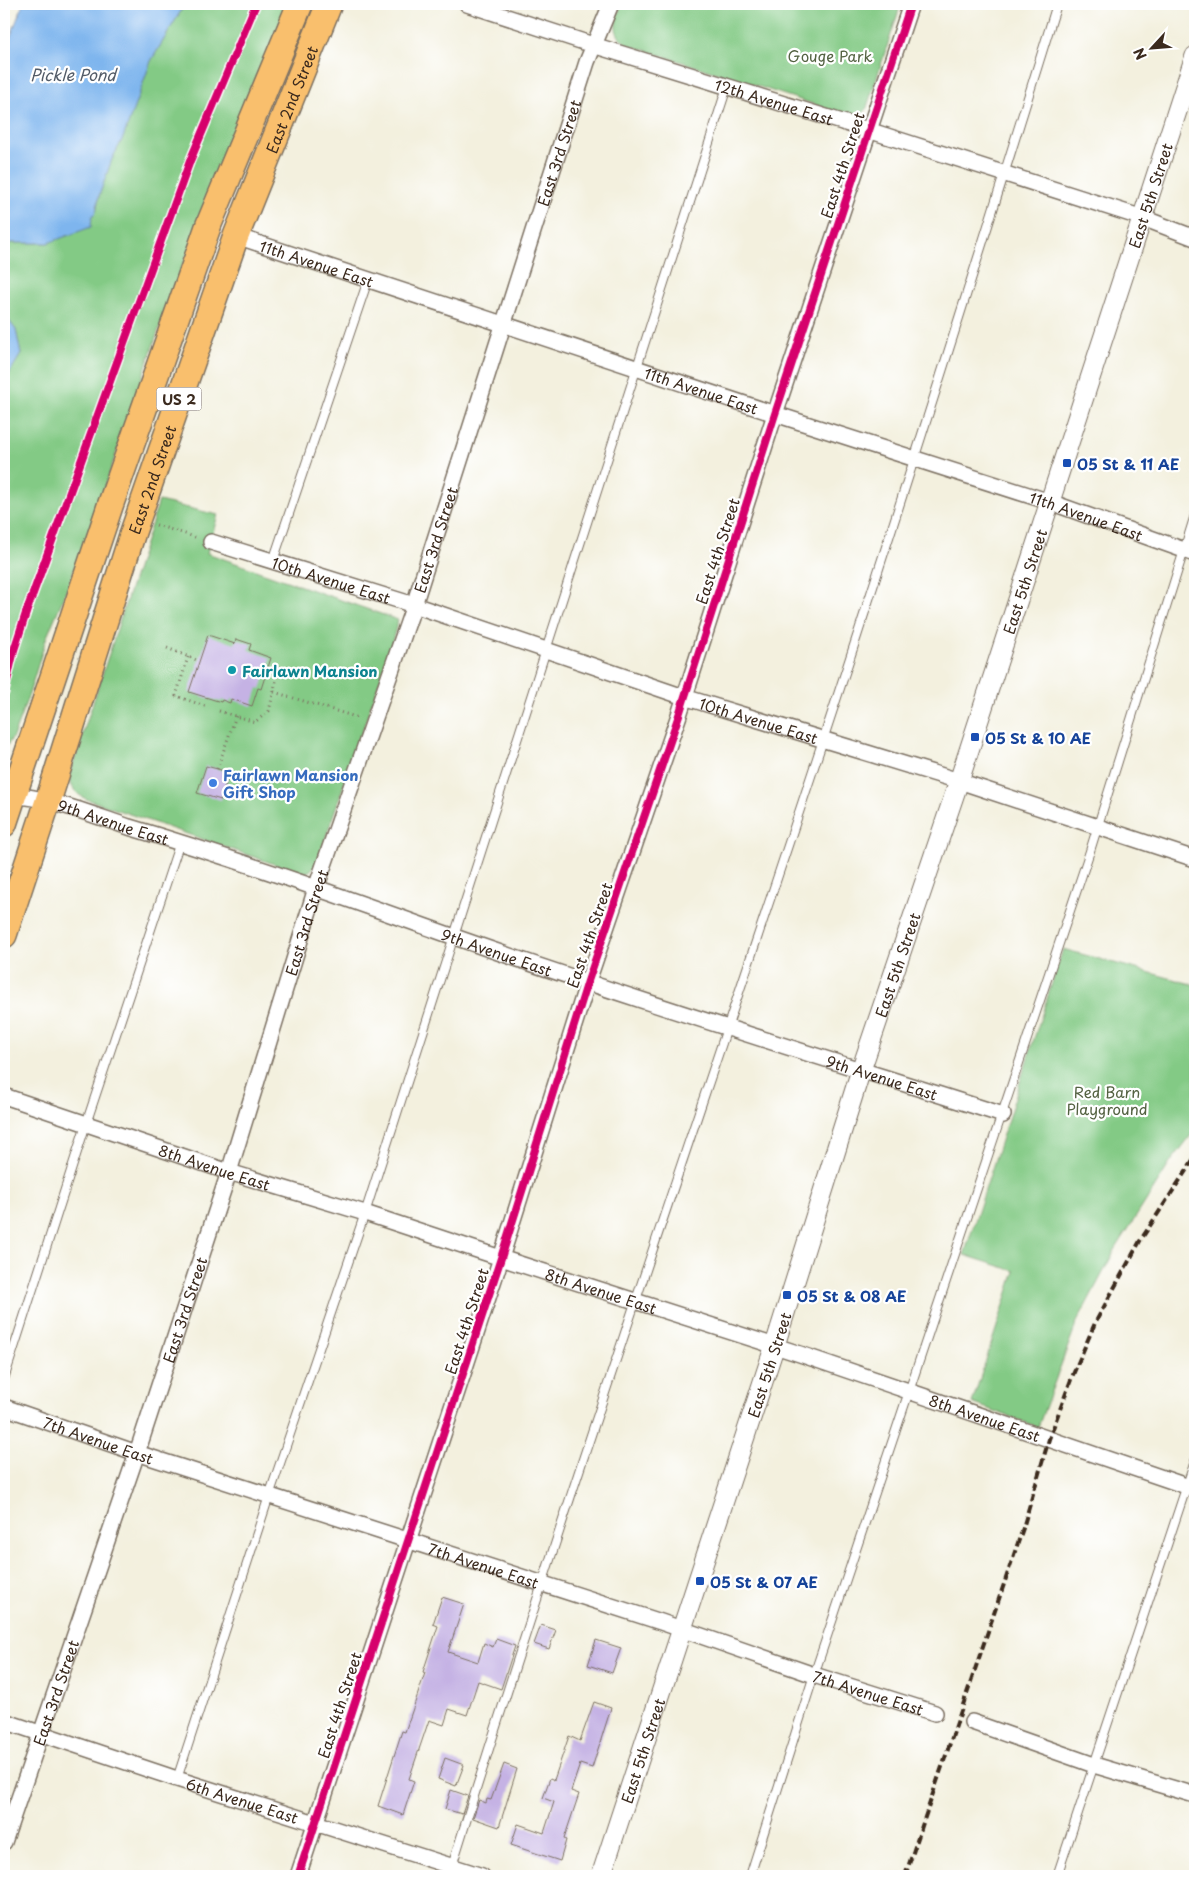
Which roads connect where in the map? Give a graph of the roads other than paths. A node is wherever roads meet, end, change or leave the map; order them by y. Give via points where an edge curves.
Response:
1 (300, 4) edge
2 (329, 4) edge
3 (467, 4) edge
4 (611, 4) edge
5 (911, 4) edge
6 (1057, 4) edge
7 (593, 45) junction
8 (1195, 56) edge
9 (727, 87) junction
10 (868, 130) junction
11 (1005, 174) junction
12 (1143, 218) junction
13 (236, 236) junction
14 (1195, 238) edge
15 (368, 280) junction
16 (502, 324) junction
17 (638, 369) junction
18 (775, 414) junction
19 (914, 458) junction
20 (1050, 502) junction
21 (1195, 515) edge
22 (210, 542) road end
23 (1189, 552) edge
24 (273, 561) junction
25 (414, 605) junction
26 (546, 650) junction
27 (684, 697) junction
28 (823, 740) junction
29 (959, 781) junction
30 (8, 794) edge
31 (48, 801) junction
32 (4, 824) edge
33 (1096, 828) junction
34 (180, 842) junction
35 (1195, 859) edge
36 (316, 888) junction
37 (4, 935) edge
38 (455, 937) junction
39 (588, 981) junction
40 (727, 1027) junction
41 (860, 1070) junction
42 (4, 1096) edge
43 (1003, 1114) junction
44 (86, 1124) junction
45 (229, 1172) junction
46 (365, 1213) junction
47 (501, 1258) junction
48 (636, 1301) junction
49 (775, 1345) junction
50 (4, 1379) edge
51 (911, 1390) junction
52 (4, 1407) edge
53 (137, 1453) junction
54 (1195, 1461) edge
55 (1191, 1488) edge
56 (269, 1496) junction
57 (408, 1540) junction
58 (543, 1584) junction
59 (681, 1629) junction
60 (814, 1675) junction
61 (935, 1713) dead end
62 (4, 1721) edge
63 (972, 1722) dead end
64 (41, 1733) junction
65 (1094, 1765) junction
66 (177, 1779) junction
67 (1195, 1796) edge
68 (315, 1823) junction
69 (4, 1842) edge
70 (450, 1871) edge
71 (298, 1876) edge
72 (482, 1876) edge
73 (601, 1876) edge
74 (750, 1876) edge
75 (1057, 1876) edge

1 - 30 highway, East 2nd Street / US 2 via 209,224
2 - 13 highway, East 2nd Street / US 2
3 - 7 street, 12th Avenue East
4 - 7 street, East 3rd Street
5 - 10 street, East 4th Street
6 - 11 lane
7 - 9 street, 12th Avenue East
7 - 16 street, East 3rd Street
8 - 12 street, East 5th Street
9 - 10 street, 12th Avenue East
9 - 17 lane
10 - 11 street, 12th Avenue East
10 - 18 street, East 4th Street
11 - 12 street, 12th Avenue East
11 - 19 lane
12 - 14 street, 12th Avenue East
12 - 20 street, East 5th Street
13 - 15 street, 11th Avenue East
13 - 31 highway, East 2nd Street / US 2 via 132,532
15 - 16 street, 11th Avenue East
15 - 24 lane
16 - 17 street, 11th Avenue East
16 - 25 street, East 3rd Street
17 - 18 street, 11th Avenue East
17 - 26 lane
18 - 19 street, 11th Avenue East
18 - 27 street, East 4th Street
19 - 20 street, 11th Avenue East
19 - 28 lane
20 - 23 street, 11th Avenue East
20 - 29 street, East 5th Street
21 - 23 lane
22 - 24 street, 10th Avenue East
23 - 33 lane
24 - 25 street, 10th Avenue East
25 - 26 street, 10th Avenue East
25 - 36 street, East 3rd Street
26 - 27 street, 10th Avenue East
26 - 38 lane
27 - 28 street, 10th Avenue East
27 - 39 street, East 4th Street
28 - 29 street, 10th Avenue East
28 - 40 lane
29 - 33 street, 10th Avenue East
29 - 41 street, East 5th Street
30 - 31 street, 9th Avenue East
30 - 32 highway, East 2nd Street / US 2
31 - 34 street, 9th Avenue East
31 - 37 highway, East 2nd Street / US 2
33 - 35 street, 10th Avenue East
33 - 43 lane
34 - 36 street, 9th Avenue East
34 - 44 lane
36 - 38 street, 9th Avenue East
36 - 45 street, East 3rd Street
38 - 39 street, 9th Avenue East
38 - 46 lane
39 - 40 street, 9th Avenue East
39 - 47 street, East 4th Street
40 - 41 street, 9th Avenue East
40 - 48 lane
41 - 43 street, 9th Avenue East
41 - 49 street, East 5th Street
42 - 44 street, 8th Avenue East
43 - 51 lane
44 - 45 street, 8th Avenue East
44 - 50 lane
45 - 46 street, 8th Avenue East
45 - 53 street, East 3rd Street
46 - 47 street, 8th Avenue East
46 - 56 lane
47 - 48 street, 8th Avenue East
47 - 57 street, East 4th Street
48 - 49 street, 8th Avenue East
48 - 58 lane
49 - 51 street, 8th Avenue East
49 - 59 street, East 5th Street
51 - 55 street, 8th Avenue East
51 - 60 lane
52 - 53 street, 7th Avenue East
53 - 56 street, 7th Avenue East
53 - 64 street, East 3rd Street
54 - 55 lane
55 - 65 lane
56 - 57 street, 7th Avenue East
56 - 66 lane
57 - 58 street, 7th Avenue East
57 - 68 street, East 4th Street
58 - 59 street, 7th Avenue East
58 - 70 lane
59 - 60 street, 7th Avenue East
59 - 73 street, East 5th Street
60 - 61 street, 7th Avenue East
60 - 74 lane
62 - 64 street, 6th Avenue East
63 - 65 street
64 - 66 street, 6th Avenue East
64 - 69 street, East 3rd Street
65 - 67 street
65 - 75 lane
66 - 68 street, 6th Avenue East
68 - 70 street, 6th Avenue East
68 - 71 street, East 4th Street
70 - 72 street, 6th Avenue East

